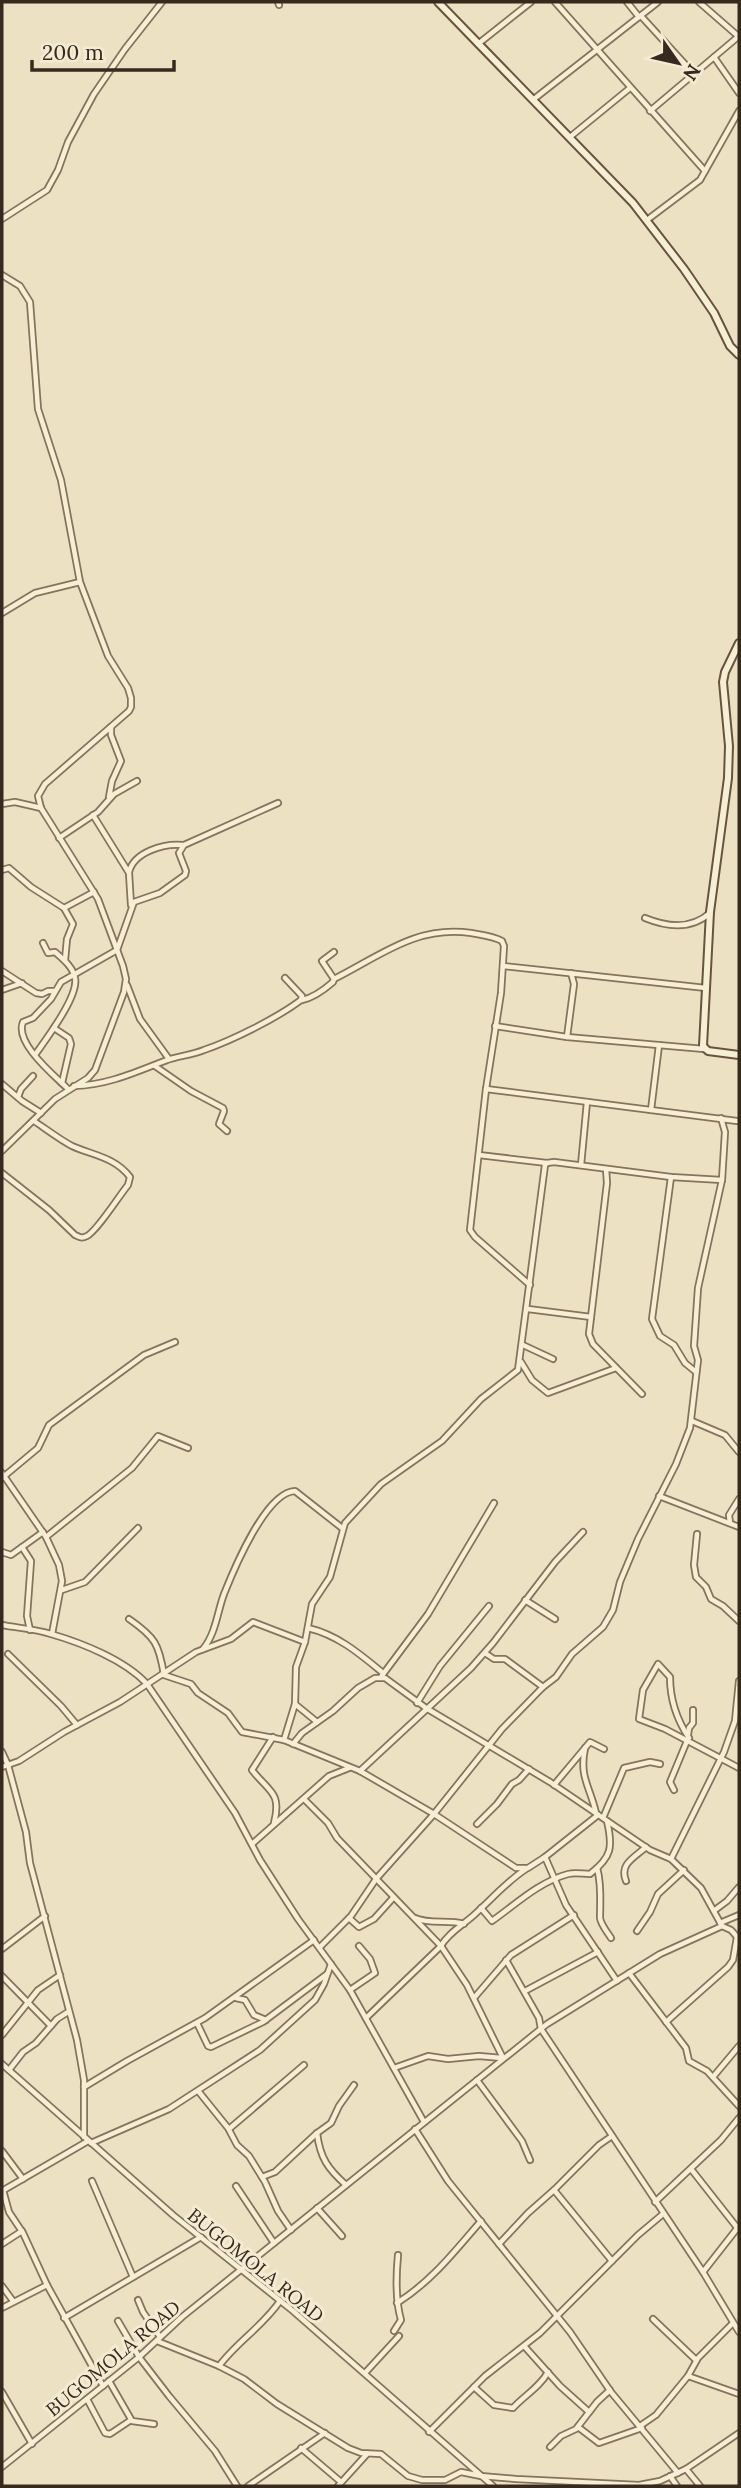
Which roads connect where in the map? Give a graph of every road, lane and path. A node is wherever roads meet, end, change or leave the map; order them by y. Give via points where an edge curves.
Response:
1 (162, 2) edge
2 (438, 2) edge
3 (530, 2) edge
4 (555, 2) edge
5 (626, 2) edge
6 (658, 2) edge
7 (699, 2) edge
8 (640, 17) junction
9 (739, 36) edge
10 (478, 44) junction
11 (598, 50) junction
12 (714, 57) junction
13 (694, 74) junction
14 (630, 88) junction
15 (739, 93) edge
16 (534, 99) junction
17 (650, 111) junction
18 (739, 111) edge
19 (570, 137) junction
20 (705, 172) junction
21 (2, 219) edge
22 (647, 220) junction
23 (2, 275) edge
24 (739, 355) edge
25 (80, 582) junction
26 (2, 613) edge
27 (739, 643) edge
28 (111, 727) junction
29 (137, 781) dead end
30 (109, 798) junction
31 (278, 803) dead end
32 (2, 804) edge
33 (41, 808) junction
34 (93, 815) junction
35 (59, 838) junction
36 (184, 845) junction
37 (2, 870) edge
38 (129, 873) junction
39 (94, 892) junction
40 (64, 908) junction
41 (131, 908) junction
42 (710, 912) junction
43 (645, 918) dead end
44 (43, 943) dead end
45 (117, 950) junction
46 (334, 952) dead end
47 (65, 960) junction
48 (503, 966) junction
49 (2, 971) edge
50 (570, 973) junction
51 (75, 975) junction
52 (285, 978) dead end
53 (334, 979) junction
54 (23, 983) junction
55 (126, 983) junction
56 (706, 988) junction
57 (2, 990) edge
58 (55, 991) junction
59 (301, 1000) junction
60 (495, 1027) junction
61 (54, 1028) junction
62 (567, 1037) junction
63 (659, 1045) junction
64 (704, 1049) junction
65 (35, 1055) junction
66 (739, 1055) edge
67 (169, 1059) junction
68 (155, 1066) junction
69 (33, 1076) dead end
70 (62, 1083) junction
71 (2, 1084) edge
72 (70, 1088) junction
73 (485, 1089) junction
74 (18, 1097) junction
75 (587, 1102) junction
76 (651, 1110) junction
77 (41, 1113) junction
78 (721, 1118) junction
79 (34, 1121) junction
80 (737, 1121) dead end
81 (227, 1131) dead end
82 (2, 1152) edge
83 (479, 1154) junction
84 (547, 1163) junction
85 (581, 1165) junction
86 (606, 1169) junction
87 (2, 1174) edge
88 (671, 1177) junction
89 (722, 1180) junction
90 (531, 1286) junction
91 (528, 1309) junction
92 (591, 1317) junction
93 (175, 1342) dead end
94 (523, 1345) junction
95 (553, 1359) dead end
96 (521, 1361) junction
97 (616, 1368) junction
98 (696, 1373) junction
99 (642, 1394) dead end
100 (691, 1421) junction
101 (188, 1448) dead end
102 (739, 1452) edge
103 (3, 1476) edge
104 (659, 1496) junction
105 (739, 1499) edge
106 (494, 1503) dead end
107 (730, 1524) junction
108 (739, 1527) edge
109 (138, 1528) dead end
110 (342, 1528) junction
111 (583, 1532) dead end
112 (697, 1534) dead end
113 (45, 1535) junction
114 (22, 1547) junction
115 (2, 1552) edge
116 (62, 1590) junction
117 (526, 1600) junction
118 (489, 1606) dead end
119 (129, 1619) dead end
120 (555, 1619) dead end
121 (739, 1621) edge
122 (2, 1625) edge
123 (308, 1628) junction
124 (30, 1630) junction
125 (52, 1634) junction
126 (305, 1642) junction
127 (202, 1649) junction
128 (485, 1653) junction
129 (8, 1654) dead end
130 (164, 1675) junction
131 (382, 1675) junction
132 (739, 1681) edge
133 (147, 1684) junction
134 (543, 1687) junction
135 (417, 1703) junction
136 (295, 1704) junction
137 (426, 1708) junction
138 (693, 1710) dead end
139 (317, 1722) junction
140 (76, 1725) junction
141 (733, 1728) junction
142 (739, 1730) edge
143 (273, 1737) junction
144 (284, 1740) junction
145 (689, 1740) junction
146 (293, 1744) junction
147 (489, 1747) junction
148 (585, 1747) junction
149 (604, 1748) dead end
150 (2, 1752) edge
151 (721, 1759) junction
152 (660, 1764) dead end
153 (8, 1765) junction
154 (2, 1768) edge
155 (350, 1768) junction
156 (739, 1768) edge
157 (529, 1769) junction
158 (360, 1772) junction
159 (554, 1785) junction
160 (674, 1790) dead end
161 (304, 1798) junction
162 (434, 1814) junction
163 (601, 1817) junction
164 (274, 1824) junction
165 (477, 1824) dead end
166 (252, 1844) junction
167 (646, 1847) junction
168 (545, 1857) junction
169 (671, 1858) junction
170 (597, 1868) junction
171 (526, 1869) junction
172 (684, 1870) junction
173 (376, 1879) junction
174 (556, 1879) junction
175 (626, 1881) dead end
176 (739, 1887) edge
177 (393, 1898) junction
178 (481, 1909) junction
179 (715, 1910) junction
180 (574, 1915) junction
181 (739, 1915) edge
182 (46, 1916) junction
183 (411, 1917) junction
184 (349, 1918) junction
185 (464, 1924) junction
186 (721, 1924) junction
187 (637, 1931) dead end
188 (738, 1937) edge
189 (611, 1938) dead end
190 (314, 1940) junction
191 (359, 1946) dead end
192 (441, 1946) junction
193 (320, 1947) junction
194 (2, 1949) edge
195 (598, 1952) junction
196 (506, 1960) junction
197 (331, 1963) junction
198 (629, 1973) junction
199 (328, 1974) junction
200 (60, 1975) junction
201 (2, 1976) edge
202 (617, 1981) junction
203 (349, 1990) junction
204 (525, 1991) junction
205 (235, 1998) junction
206 (474, 1999) junction
207 (28, 2004) junction
208 (68, 2012) junction
209 (366, 2018) junction
210 (266, 2020) junction
211 (666, 2022) junction
212 (197, 2023) junction
213 (51, 2026) junction
214 (541, 2029) junction
215 (2, 2035) edge
216 (739, 2046) edge
217 (503, 2058) junction
218 (2, 2064) edge
219 (304, 2065) dead end
220 (394, 2068) junction
221 (9, 2070) junction
222 (713, 2077) junction
223 (477, 2080) junction
224 (354, 2085) dead end
225 (84, 2087) junction
226 (199, 2092) junction
227 (739, 2106) edge
228 (739, 2118) edge
229 (424, 2122) junction
230 (229, 2129) junction
231 (415, 2129) junction
232 (317, 2133) junction
233 (612, 2136) junction
234 (88, 2140) junction
235 (2, 2151) edge
236 (530, 2160) dead end
237 (691, 2169) junction
238 (262, 2177) junction
239 (23, 2179) junction
240 (92, 2181) dead end
241 (346, 2185) junction
242 (236, 2186) dead end
243 (554, 2190) junction
244 (2, 2191) edge
245 (655, 2202) junction
246 (317, 2208) junction
247 (663, 2214) junction
248 (481, 2221) junction
249 (738, 2228) edge
250 (291, 2230) junction
251 (22, 2231) junction
252 (342, 2236) dead end
253 (201, 2237) junction
254 (274, 2243) junction
255 (2, 2244) edge
256 (499, 2244) junction
257 (398, 2255) dead end
258 (612, 2261) junction
259 (242, 2271) junction
260 (703, 2272) junction
261 (133, 2277) junction
262 (47, 2284) junction
263 (2, 2286) edge
264 (138, 2300) dead end
265 (13, 2301) junction
266 (280, 2301) junction
267 (397, 2303) junction
268 (2, 2308) edge
269 (557, 2316) junction
270 (64, 2318) junction
271 (653, 2319) dead end
272 (118, 2322) dead end
273 (733, 2323) junction
274 (394, 2330) dead end
275 (739, 2332) edge
276 (399, 2336) dead end
277 (158, 2339) junction
278 (525, 2347) junction
279 (139, 2357) junction
280 (696, 2360) junction
281 (219, 2366) junction
282 (548, 2372) junction
283 (365, 2373) junction
284 (688, 2376) junction
285 (109, 2381) junction
286 (103, 2386) junction
287 (474, 2387) junction
288 (610, 2390) junction
289 (2, 2392) edge
290 (739, 2394) edge
291 (87, 2399) junction
292 (589, 2412) junction
293 (131, 2420) junction
294 (155, 2424) dead end
295 (578, 2427) junction
296 (641, 2427) junction
297 (325, 2432) junction
298 (429, 2432) junction
299 (739, 2434) edge
300 (32, 2444) junction
301 (550, 2446) dead end
302 (302, 2448) junction
303 (368, 2453) junction
304 (3, 2463) edge
305 (686, 2469) junction
306 (678, 2473) junction
307 (481, 2476) junction
308 (670, 2476) junction
309 (443, 2480) junction
310 (340, 2484) edge
311 (651, 2484) edge
312 (237, 2486) edge
313 (248, 2486) edge
314 (439, 2486) edge
315 (493, 2486) edge
316 (677, 2486) edge
317 (700, 2486) edge

1 - 21 street via 94,94 47,190
2 - 10 street
3 - 10 street
4 - 11 street
5 - 8 street
6 - 8 street
7 - 9 street
8 - 11 street
8 - 13 street
9 - 12 street
10 - 16 street
11 - 14 street
11 - 16 street
12 - 13 street
12 - 15 street
13 - 17 street
14 - 17 street
14 - 19 street
16 - 19 street
17 - 20 street
18 - 20 street
19 - 22 street
20 - 22 street
22 - 24 street
23 - 25 street via 20,286 30,302 38,409 61,480
25 - 26 street via 35,593
25 - 28 street via 108,656 131,698 129,711
27 - 42 street via 723,682 728,778
28 - 30 street via 121,761
28 - 33 street via 45,783 38,796
29 - 30 street
30 - 34 street
31 - 36 street
32 - 33 street via 17,802
33 - 35 street
34 - 35 street
34 - 38 street
35 - 39 street
36 - 38 street via 166,845 142,856
36 - 41 street via 179,853 185,875 160,893 134,902
37 - 40 street via 9,867
38 - 41 street
39 - 40 street
39 - 45 street
40 - 47 street via 73,924
41 - 45 street
42 - 43 street via 692,925
42 - 56 street
44 - 47 street via 48,953 55,952
45 - 51 street
45 - 55 street
46 - 53 street via 321,961
47 - 51 street
48 - 50 street
48 - 53 street via 505,946 501,940 441,930 410,940
48 - 60 street
49 - 54 street
50 - 56 street
50 - 62 street via 574,984
51 - 58 street
51 - 61 street via 70,1002
52 - 59 street via 301,994
53 - 59 street via 311,998
54 - 57 street
54 - 58 street via 39,994
55 - 67 street via 140,1019
55 - 72 street via 95,1070
56 - 64 street
58 - 65 street via 33,1018 22,1024
59 - 67 street via 211,1048
60 - 62 street
60 - 73 street
61 - 65 street
61 - 70 street via 70,1041
62 - 63 street
63 - 64 street
63 - 76 street
64 - 66 street
65 - 70 street
67 - 68 street
68 - 72 street via 109,1082
68 - 81 street via 223,1108 219,1124
69 - 74 street
70 - 72 street
71 - 74 street
72 - 77 street
73 - 75 street
73 - 83 street
74 - 77 street
75 - 76 street
75 - 85 street
76 - 78 street
77 - 79 street
78 - 80 street
78 - 89 street via 725,1132
79 - 82 street
79 - 87 street via 124,1170 130,1177 128,1185 98,1225 81,1238
83 - 84 street
83 - 90 street via 470,1233
84 - 85 street
84 - 90 street
85 - 86 street
86 - 88 street
86 - 92 street
88 - 89 street
88 - 98 street via 652,1318 660,1336 674,1345
89 - 98 street via 698,1288
90 - 91 street
91 - 92 street
91 - 94 street
92 - 97 street via 590,1339
93 - 103 street via 144,1355 49,1425 38,1448
94 - 95 street
94 - 96 street
96 - 97 street via 532,1380 548,1393
96 - 110 street via 517,1372 481,1399 442,1441 381,1484
97 - 99 street
98 - 100 street
100 - 102 street via 726,1436
100 - 104 street
101 - 113 street via 157,1437 132,1468
103 - 113 street
104 - 107 street
104 - 134 street via 604,1625
105 - 107 street via 729,1515
106 - 131 street via 428,1614
107 - 108 street
109 - 116 street via 84,1583
110 - 123 street via 330,1577 314,1600
110 - 127 street via 295,1491 279,1498 256,1527 239,1560 211,1638
111 - 117 street
112 - 121 street via 696,1577 711,1599
113 - 114 street
113 - 116 street via 59,1565
114 - 115 street via 10,1555
114 - 124 street via 31,1561
116 - 125 street
117 - 120 street
117 - 128 street
118 - 135 street via 440,1666
119 - 130 street via 149,1634 161,1653
122 - 124 street
123 - 126 street
123 - 131 street via 326,1632
124 - 125 street
125 - 133 street via 118,1661
126 - 127 street via 253,1622 231,1639
126 - 136 street via 296,1667
127 - 130 street
128 - 134 street via 505,1659
128 - 137 street
129 - 140 street
130 - 133 street
130 - 143 street via 191,1684 228,1713 244,1733
131 - 135 street
131 - 139 street via 358,1688
132 - 141 street
133 - 140 street
133 - 166 street
134 - 147 street
135 - 137 street
136 - 139 street
136 - 144 street
137 - 147 street
137 - 158 street
138 - 145 street
139 - 146 street
140 - 153 street
141 - 142 street
141 - 151 street
143 - 144 street
143 - 164 street via 252,1770 278,1803
144 - 146 street
145 - 145 street via 639,1719 643,1690 659,1664 670,1677 677,1715
145 - 151 street
145 - 160 street via 670,1782
146 - 155 street
147 - 157 street
147 - 162 street
148 - 149 street via 593,1741
148 - 159 street
148 - 163 street via 585,1783
150 - 153 street
151 - 156 street
151 - 169 street
152 - 163 street via 624,1768
153 - 154 street
153 - 182 street
155 - 158 street
155 - 161 street via 331,1774
157 - 159 street
157 - 165 street
158 - 162 street
159 - 163 street
161 - 164 street
161 - 173 street
162 - 171 street via 507,1863
162 - 173 street
163 - 167 street
163 - 168 street
163 - 170 street via 611,1849
164 - 166 street
166 - 190 street
167 - 169 street
167 - 175 street via 624,1867
168 - 171 street
168 - 174 street
169 - 172 street
170 - 174 street via 590,1874 571,1873
170 - 189 street via 600,1920
171 - 178 street
172 - 179 street
172 - 187 street via 658,1894
173 - 177 street
173 - 184 street
174 - 178 street via 531,1891 492,1921
174 - 180 street
176 - 179 street
177 - 183 street
177 - 184 street via 374,1919 359,1927
178 - 185 street
179 - 186 street
180 - 195 street
180 - 196 street
181 - 186 street, BUGOMOLA ROAD
182 - 194 street
182 - 200 street
183 - 185 street
183 - 192 street
184 - 193 street
185 - 192 street
186 - 188 street
186 - 198 street, BUGOMOLA ROAD
188 - 211 street via 728,1967
190 - 193 street
190 - 205 street
191 - 203 street via 374,1973
192 - 206 street
192 - 209 street
193 - 197 street
195 - 202 street
195 - 204 street
196 - 204 street
196 - 206 street
197 - 199 street
197 - 203 street
198 - 202 street, BUGOMOLA ROAD
198 - 211 street
199 - 210 street
199 - 226 street via 315,2000 264,2047
200 - 207 street via 43,1985
200 - 208 street
201 - 207 street
202 - 214 street, BUGOMOLA ROAD
203 - 209 street
204 - 214 street
205 - 210 street via 245,2000 254,2015
205 - 212 street
206 - 217 street
207 - 213 street
207 - 215 street
208 - 213 street
208 - 225 street
209 - 220 street
210 - 212 street via 211,2047
211 - 222 street via 686,2048 689,2061
212 - 225 street
213 - 221 street
214 - 217 street, BUGOMOLA ROAD
214 - 233 street
216 - 222 street
217 - 220 street via 428,2056
217 - 223 street, BUGOMOLA ROAD
218 - 221 street, BUGOMOLA ROAD
219 - 230 street
220 - 229 street
221 - 234 street, BUGOMOLA ROAD
222 - 227 street
223 - 229 street, BUGOMOLA ROAD
223 - 236 street via 522,2141
224 - 232 street via 333,2122
225 - 234 street
226 - 230 street
226 - 234 street via 169,2109
228 - 237 street
229 - 231 street, BUGOMOLA ROAD
230 - 238 street
231 - 241 street, BUGOMOLA ROAD
231 - 248 street via 441,2172
232 - 238 street via 275,2172
232 - 241 street via 323,2160
233 - 243 street
233 - 245 street
234 - 239 street
234 - 253 street, BUGOMOLA ROAD
235 - 239 street
237 - 245 street
237 - 249 street
238 - 250 street
239 - 244 street
240 - 261 street
241 - 246 street, BUGOMOLA ROAD
242 - 254 street
243 - 256 street
243 - 258 street
244 - 251 street
245 - 247 street
246 - 250 street, BUGOMOLA ROAD
246 - 252 street
247 - 258 street
247 - 260 street
248 - 256 street
248 - 267 street via 449,2260
249 - 260 street
250 - 254 street, BUGOMOLA ROAD
251 - 255 street
251 - 262 street
253 - 259 street, BUGOMOLA ROAD
253 - 261 street, BUGOMOLA ROAD
254 - 259 street, BUGOMOLA ROAD
256 - 269 street
257 - 267 street
258 - 269 street
259 - 266 street, BUGOMOLA ROAD
259 - 277 street, BUGOMOLA ROAD
260 - 273 street
261 - 270 street, BUGOMOLA ROAD
262 - 265 street
262 - 270 street
263 - 265 street
264 - 277 street
265 - 268 street
266 - 281 street
266 - 283 street, BUGOMOLA ROAD
267 - 274 street via 401,2320
269 - 278 street
269 - 288 street
270 - 286 street
271 - 280 street
272 - 279 street
273 - 275 street
273 - 280 street
276 - 283 street
277 - 279 street, BUGOMOLA ROAD
277 - 281 street
278 - 282 street
278 - 287 street
279 - 285 street, BUGOMOLA ROAD
279 - 312 street via 215,2451
280 - 284 street
281 - 297 street
282 - 287 street via 540,2385 513,2407 494,2405
282 - 292 street
283 - 298 street, BUGOMOLA ROAD
284 - 290 street
284 - 296 street
285 - 286 street, BUGOMOLA ROAD
285 - 293 street
286 - 291 street, BUGOMOLA ROAD
287 - 298 street
288 - 292 street
288 - 296 street
289 - 300 street
291 - 293 street via 106,2433
291 - 300 street, BUGOMOLA ROAD
292 - 295 street
293 - 294 street
295 - 296 street via 599,2443
295 - 301 street
296 - 306 street
297 - 302 street
297 - 303 street via 348,2448
298 - 307 street, BUGOMOLA ROAD
299 - 305 street
300 - 304 street, BUGOMOLA ROAD
302 - 310 street
302 - 313 street
303 - 309 street via 382,2455 411,2477
303 - 310 street
305 - 306 street
305 - 317 street
306 - 308 street
307 - 309 street via 458,2472
307 - 311 street
307 - 315 street, BUGOMOLA ROAD
308 - 311 street
308 - 316 street
309 - 314 street

